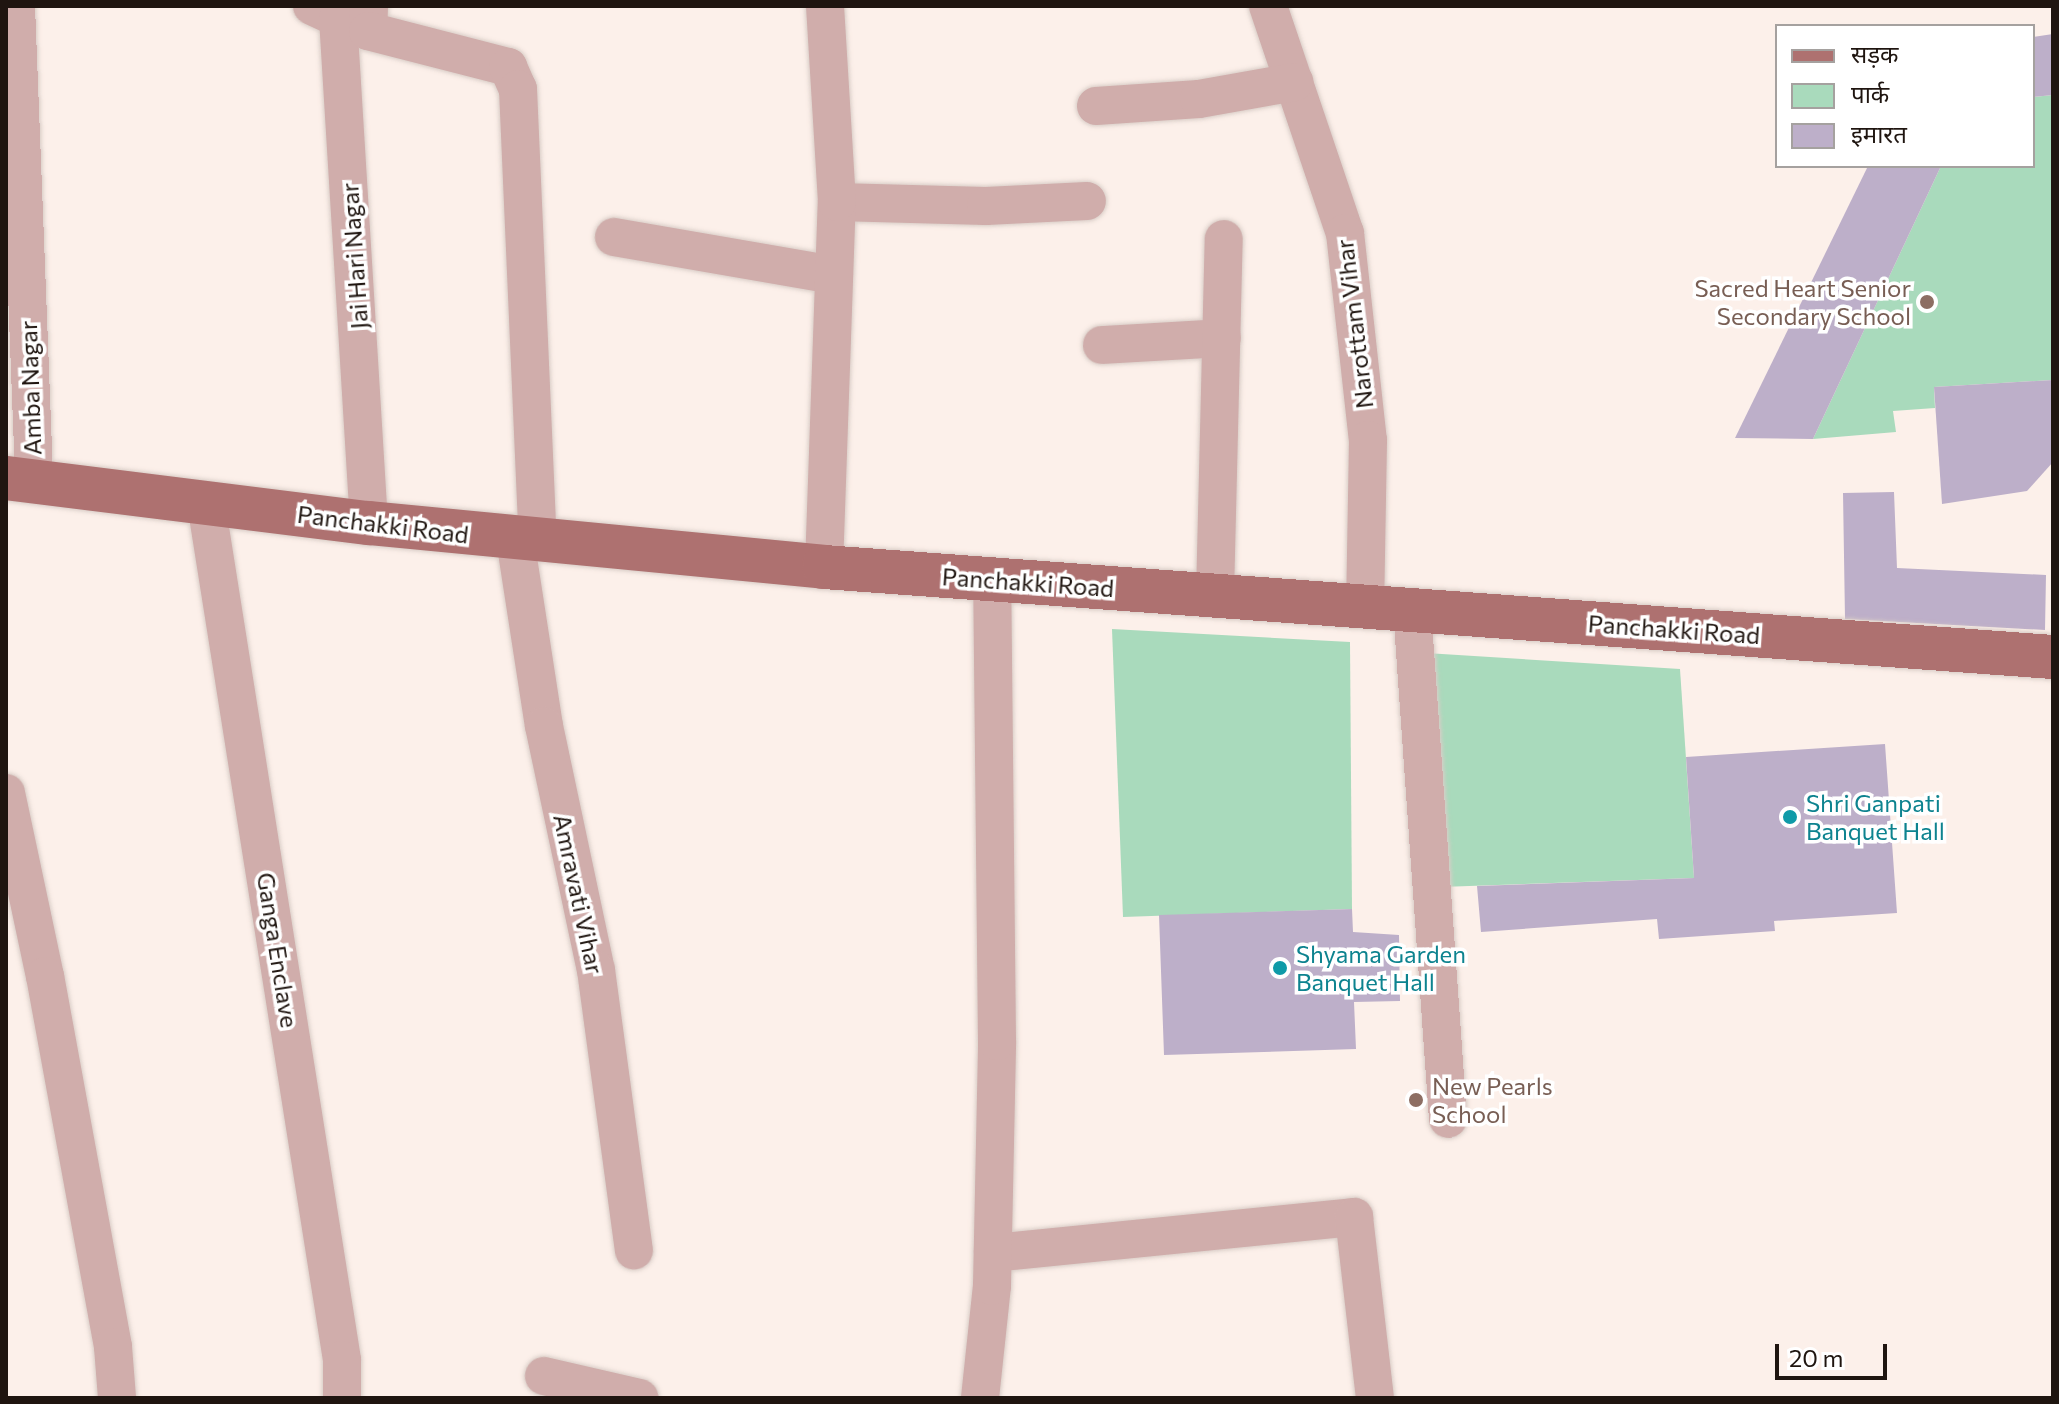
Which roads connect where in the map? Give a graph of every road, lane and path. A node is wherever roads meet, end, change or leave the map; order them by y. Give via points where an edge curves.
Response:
1 (16, 6) edge
2 (825, 6) edge
3 (1268, 6) edge
4 (347, 15) edge
5 (1294, 82) junction
6 (1096, 106) dead end
7 (1087, 201) dead end
8 (837, 202) junction
9 (614, 237) dead end
10 (1224, 239) dead end
11 (834, 275) junction
12 (1222, 338) junction
13 (1102, 345) dead end
14 (20, 480) edge
15 (206, 503) junction
16 (369, 523) junction
17 (527, 540) junction
18 (824, 567) junction
19 (992, 579) junction
20 (1215, 595) junction
21 (1365, 605) junction
22 (1412, 609) junction
23 (2053, 657) edge
24 (6, 793) edge
25 (1448, 1119) dead end
26 (634, 1250) dead end
27 (993, 1253) junction
28 (544, 1376) dead end
29 (117, 1398) edge
30 (342, 1398) edge
31 (639, 1398) edge
32 (980, 1398) edge
33 (1375, 1398) edge

1 - 14 street, Amba Nagar
2 - 8 street
3 - 5 street, Narottam Vihar
4 - 16 street, Jai Hari Nagar
4 - 17 street, Amravati Vihar via 508,67 518,89
5 - 6 street via 1199,99
5 - 21 street, Narottam Vihar via 1345,233 1368,440
7 - 8 street via 986,206
8 - 11 street
9 - 11 street
10 - 12 street
11 - 18 street
12 - 13 street
12 - 20 street
14 - 15 main road, Panchakki Road
15 - 16 main road, Panchakki Road
15 - 30 street, Ganga Enclave via 342,1360
16 - 17 main road, Panchakki Road
17 - 18 main road, Panchakki Road
17 - 26 street, Amravati Vihar via 544,726 596,970
18 - 19 main road, Panchakki Road
19 - 20 main road, Panchakki Road
19 - 27 street via 997,1041
20 - 21 main road, Panchakki Road
21 - 22 main road, Panchakki Road
22 - 23 main road, Panchakki Road
22 - 25 street
24 - 29 street via 45,976 113,1347
27 - 32 street
27 - 33 street via 1354,1217
28 - 31 street

